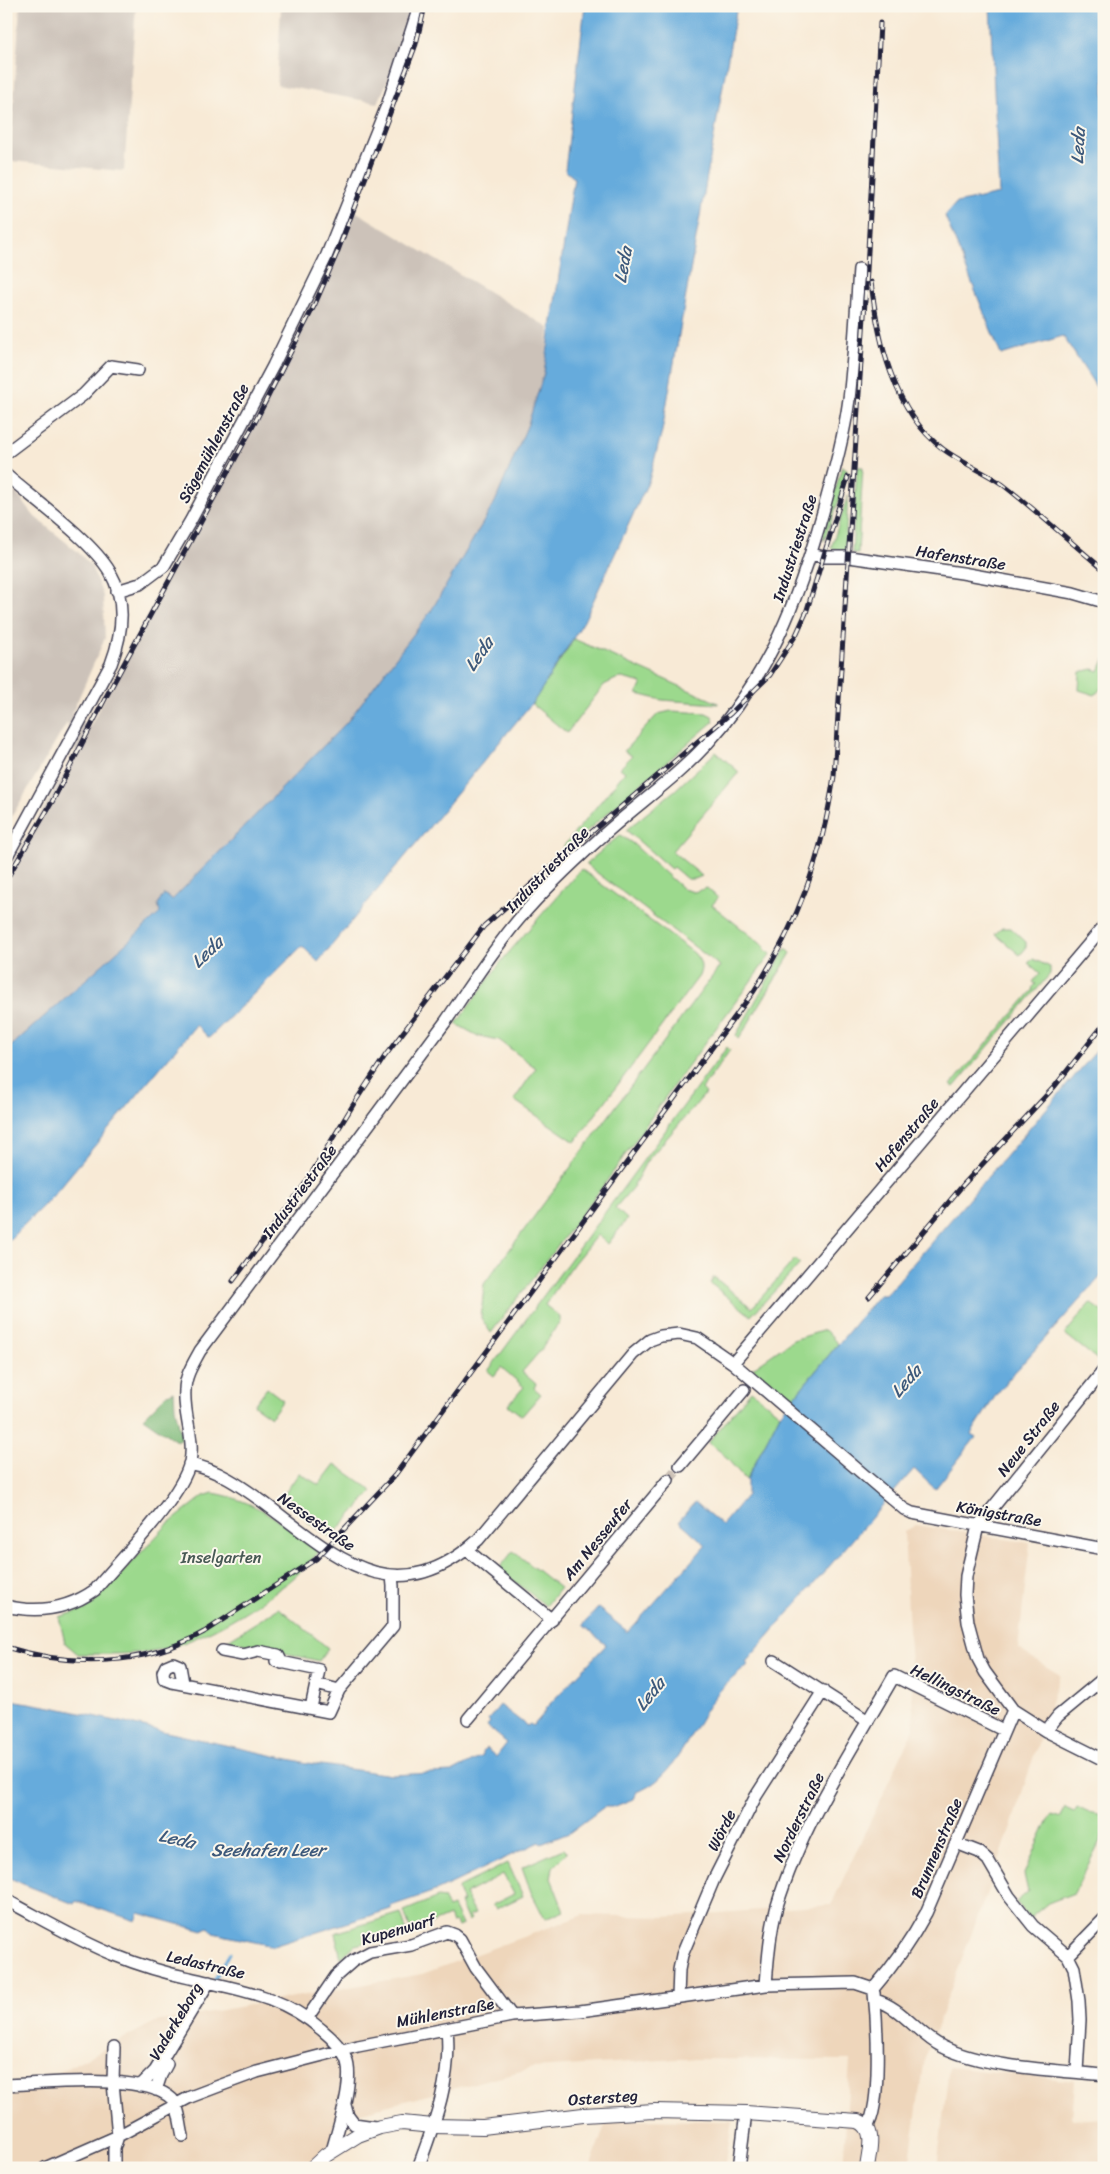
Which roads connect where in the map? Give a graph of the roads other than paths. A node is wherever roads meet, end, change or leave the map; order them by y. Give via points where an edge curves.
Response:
1 (418, 10) dead end
2 (859, 270) dead end
3 (138, 370) dead end
4 (6, 453) edge
5 (6, 475) edge
6 (811, 554) junction
7 (117, 591) junction
8 (1104, 602) edge
9 (6, 858) edge
10 (1104, 926) edge
11 (733, 1363) junction
12 (1104, 1370) edge
13 (744, 1390) dead end
14 (774, 1398) joint
15 (189, 1464) junction
16 (680, 1466) tunnel mouth
17 (668, 1480) tunnel mouth
18 (978, 1526) junction
19 (1104, 1549) edge
20 (467, 1550) junction
21 (392, 1576) junction
22 (6, 1606) edge
23 (552, 1620) junction
24 (222, 1650) dead end
25 (774, 1660) dead end
26 (894, 1676) joint
27 (1104, 1678) edge
28 (183, 1684) dead end
29 (316, 1684) junction
30 (339, 1690) junction
31 (823, 1691) junction
32 (310, 1708) junction
33 (1012, 1710) junction
34 (468, 1719) dead end
35 (868, 1721) junction
36 (1003, 1730) junction
37 (1046, 1731) junction
38 (1104, 1760) edge
39 (956, 1843) junction
40 (6, 1900) edge
41 (1104, 1919) edge
42 (1068, 1956) junction
43 (213, 1983) junction
44 (766, 1984) junction
45 (874, 1994) junction
46 (678, 1996) junction
47 (512, 2016) junction
48 (308, 2017) junction
49 (447, 2029) junction
50 (114, 2047) dead end
51 (342, 2051) junction
52 (1077, 2072) junction
53 (158, 2073) junction
54 (1104, 2075) edge
55 (113, 2083) junction
56 (6, 2085) edge
57 (140, 2086) junction
58 (156, 2090) junction
59 (344, 2101) junction
60 (176, 2105) junction
61 (746, 2113) junction
62 (433, 2126) junction
63 (380, 2127) junction
64 (867, 2127) junction
65 (118, 2136) junction
66 (183, 2136) dead end
67 (338, 2147) junction
68 (45, 2168) edge
69 (114, 2168) edge
70 (312, 2168) edge
71 (418, 2168) edge
72 (739, 2168) edge
73 (867, 2168) edge

1 - 7 street, Sägemühlenstraße via 388,103 326,257 273,366 164,566 140,584
2 - 6 street, Industriestraße via 845,425
3 - 4 street via 111,366 83,395
5 - 7 street via 86,543 110,572
6 - 8 street, Hafenstraße via 962,573 1073,592
6 - 15 street, Industriestraße via 782,634 736,709 705,746 648,799 600,837 519,919 200,1351 189,1371 185,1389 192,1444
7 - 9 street via 121,630 110,664
10 - 11 street, Hafenstraße
11 - 14 street, Nessestraße
11 - 20 street, Nessestraße via 692,1337 670,1335 644,1344
12 - 18 street, Neue Straße
13 - 16 street
14 - 18 street, Königstraße via 912,1513
15 - 21 street, Nessestraße via 230,1479 347,1563
15 - 22 street via 180,1486 95,1590 72,1604 54,1609
17 - 23 street, Am Nesseufer
18 - 19 street, Königstraße
18 - 33 street via 966,1576 968,1622 985,1672
20 - 21 street, Nessestraße via 436,1569
20 - 23 street
21 - 30 street via 393,1626
23 - 34 street, Am Nesseufer
24 - 29 street via 243,1655 258,1651 278,1655 278,1662 319,1670
25 - 31 street
26 - 35 street, Norderstraße
26 - 36 street, Hellingstraße
27 - 37 street via 1058,1716
28 - 32 street
29 - 30 street
29 - 32 street
30 - 32 street via 329,1712
31 - 35 street
31 - 46 street, Wörde via 756,1796 714,1879 682,1954
33 - 36 street, Brunnenstraße
33 - 37 street
35 - 44 street, Norderstraße via 823,1799 792,1866 777,1906
36 - 39 street, Brunnenstraße
37 - 38 street
39 - 42 street via 979,1852 988,1860 1009,1896 1033,1926
39 - 45 street, Brunnenstraße via 914,1937
40 - 43 street, Ledastraße via 115,1956
41 - 42 street
42 - 52 street via 1074,1968 1080,2020
43 - 48 street, Ledastraße via 260,1994
43 - 53 street, Vaderkeborg
44 - 45 street, Mühlenstraße via 855,1983
44 - 46 street, Mühlenstraße
45 - 52 street, Mühlenstraße via 927,2038 957,2054 996,2063
45 - 64 street via 876,2090
46 - 47 street, Mühlenstraße via 580,2011
47 - 48 street, Kupenwarf via 460,1939 451,1933 442,1933 411,1945 370,1952 353,1961 336,1976
47 - 49 street, Mühlenstraße
48 - 51 street, Ledastraße
49 - 51 street, Mühlenstraße
49 - 62 street via 448,2072
50 - 55 street
51 - 59 street, Ledastraße via 347,2060 349,2079
51 - 60 street, Mühlenstraße via 257,2072
52 - 54 street, Mühlenstraße
53 - 57 street
53 - 58 street
55 - 56 street
55 - 57 street
55 - 65 street
57 - 58 street
58 - 60 street
59 - 63 street via 354,2124
59 - 67 street, Ledastraße
60 - 65 street, Mühlenstraße
60 - 66 street
61 - 62 main road, Ostersteg via 604,2113 490,2126
61 - 64 main road, Ostersteg via 854,2120
61 - 72 street
62 - 63 main road, Ostersteg via 402,2123
62 - 71 street
63 - 67 main road, Ostersteg
64 - 73 main road via 871,2137
65 - 68 street, Mühlenstraße
65 - 69 street
67 - 70 main road, Ostersteg

